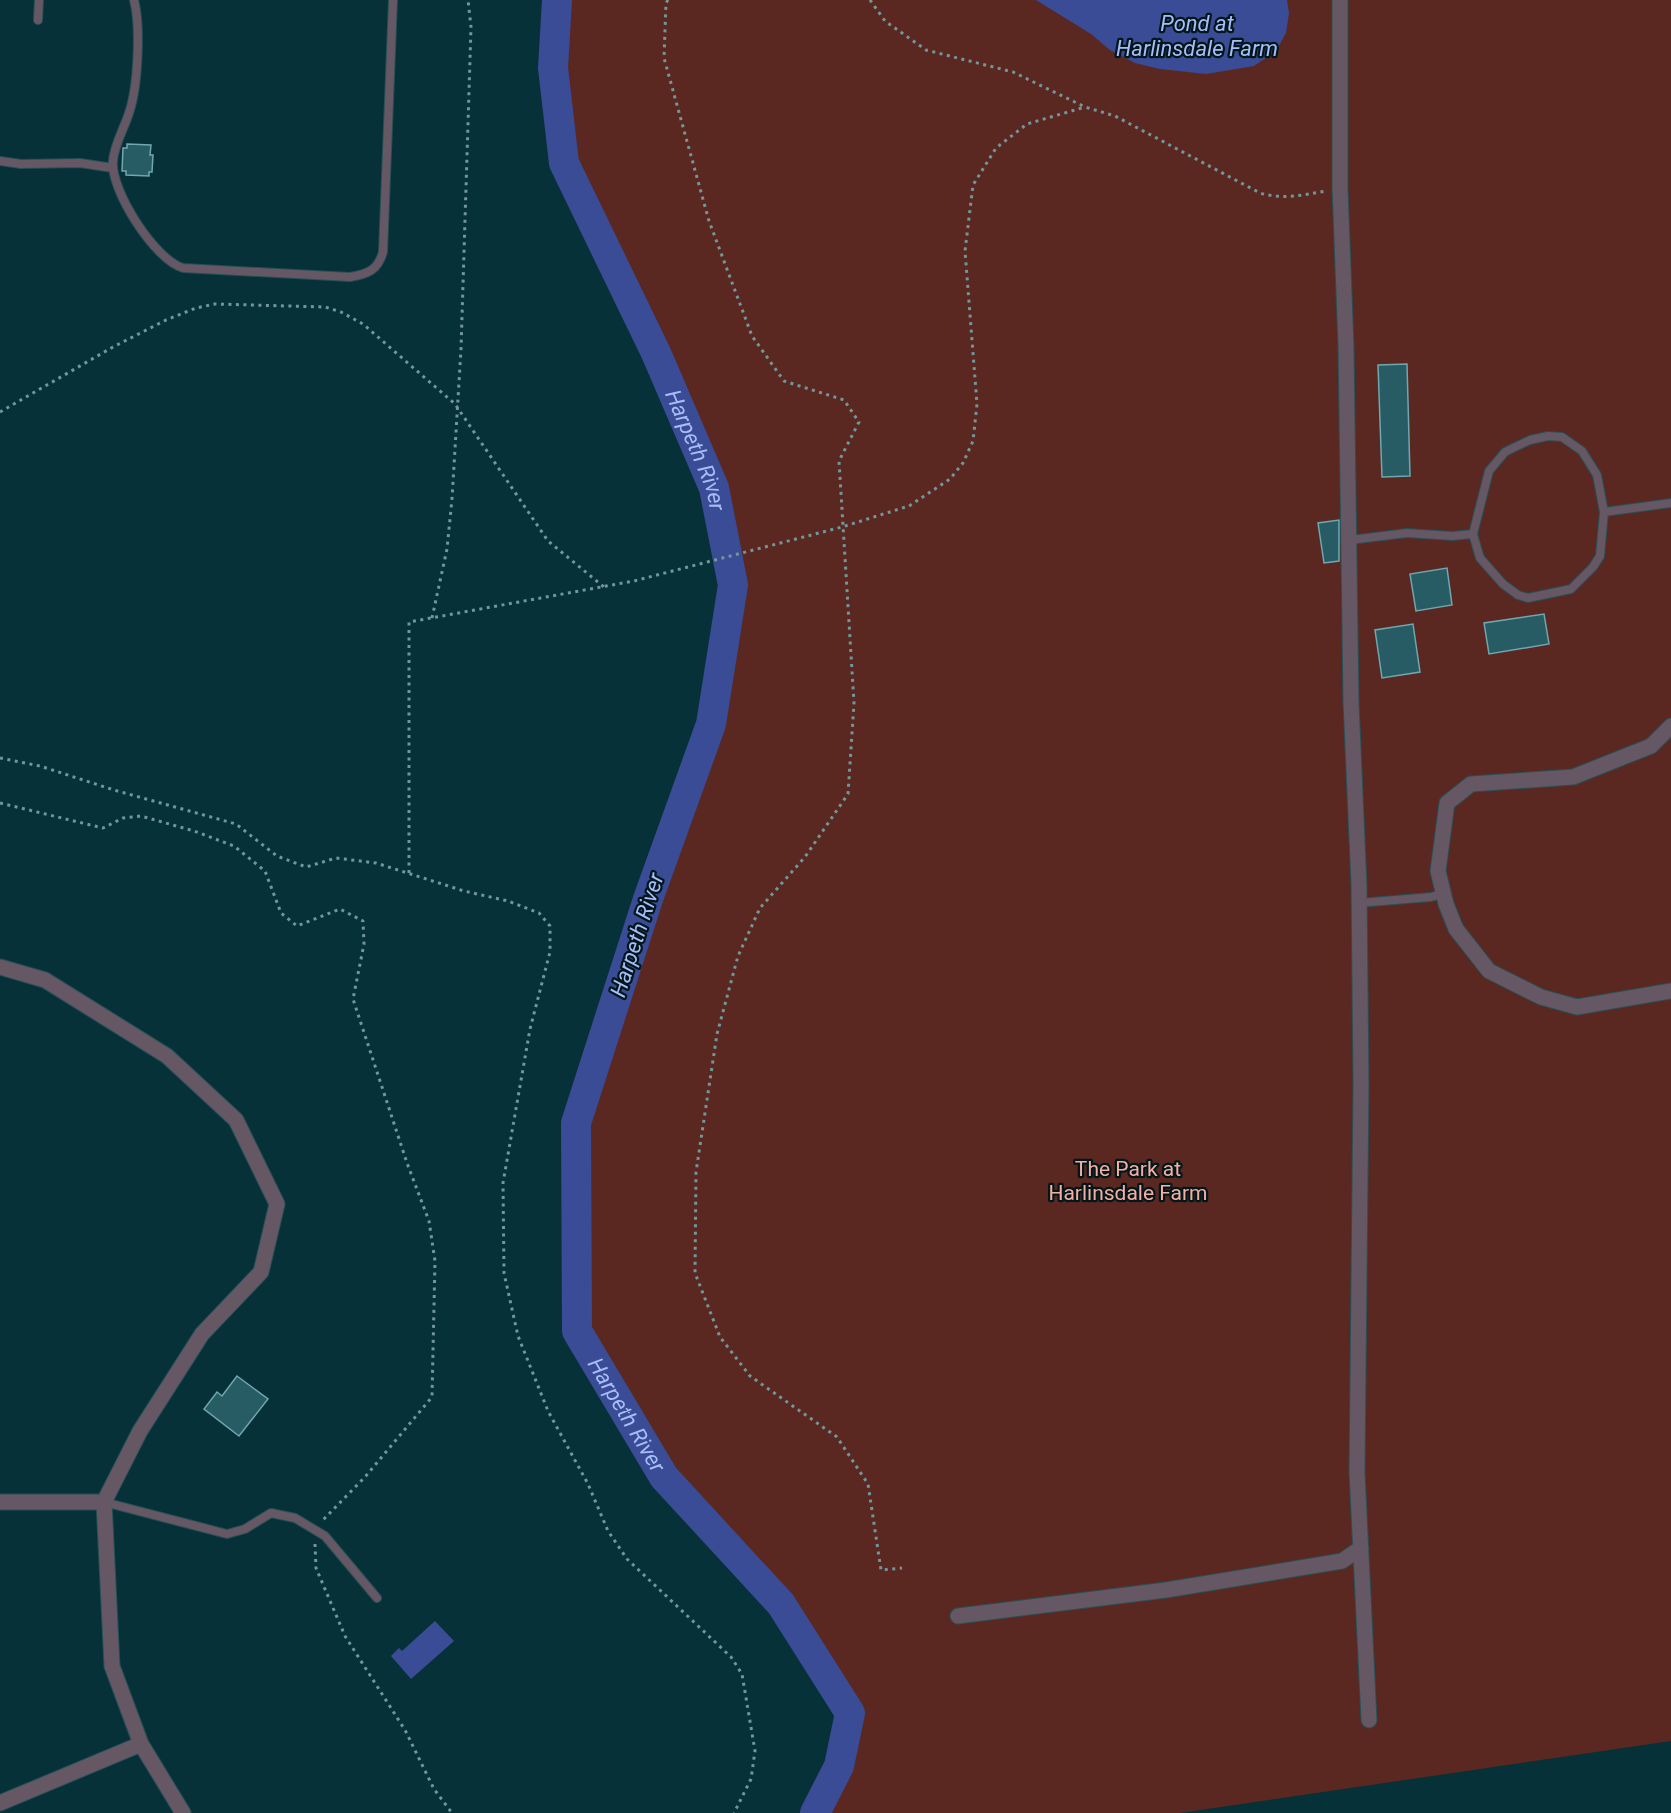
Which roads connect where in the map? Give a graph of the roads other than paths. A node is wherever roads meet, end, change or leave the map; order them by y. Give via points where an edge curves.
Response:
1 (39, 0) edge
2 (134, 0) edge
3 (393, 0) edge
4 (1340, 0) edge
5 (38, 20) dead end
6 (0, 161) edge
7 (113, 168) junction
8 (1671, 503) edge
9 (1604, 512) junction
10 (1473, 534) junction
11 (1350, 540) junction
12 (1671, 726) edge
13 (1444, 893) junction
14 (1359, 903) junction
15 (0, 967) edge
16 (1671, 991) edge
17 (0, 1502) edge
18 (104, 1502) junction
19 (1361, 1548) junction
20 (377, 1598) dead end
21 (957, 1616) dead end
22 (1369, 1720) dead end
23 (141, 1743) junction
24 (0, 1803) edge
25 (183, 1813) edge

1 - 5 lane
2 - 7 lane via 138,32 134,85
3 - 7 lane via 383,252 371,271 350,277 177,266 144,235
4 - 11 street via 1340,188
6 - 7 lane
8 - 9 lane
9 - 10 lane via 1600,556 1593,567 1570,589 1528,598 1503,584 1480,558
9 - 10 lane via 1597,475 1582,451 1562,437 1548,436 1505,452 1489,471
10 - 11 lane via 1407,533
11 - 14 street via 1351,702
12 - 13 street via 1651,746 1573,777 1471,784 1447,803 1438,871
13 - 14 lane
13 - 16 street via 1456,929 1489,971 1540,997 1577,1007
14 - 19 street via 1357,1472
15 - 18 street via 45,980 167,1056 236,1120 277,1204 261,1272 202,1334 140,1431
17 - 18 street
18 - 20 lane via 227,1534 245,1529 271,1513 296,1518 324,1536
18 - 23 street via 112,1666
19 - 21 street via 1342,1561 1166,1590
19 - 22 street
23 - 24 street
23 - 25 street

